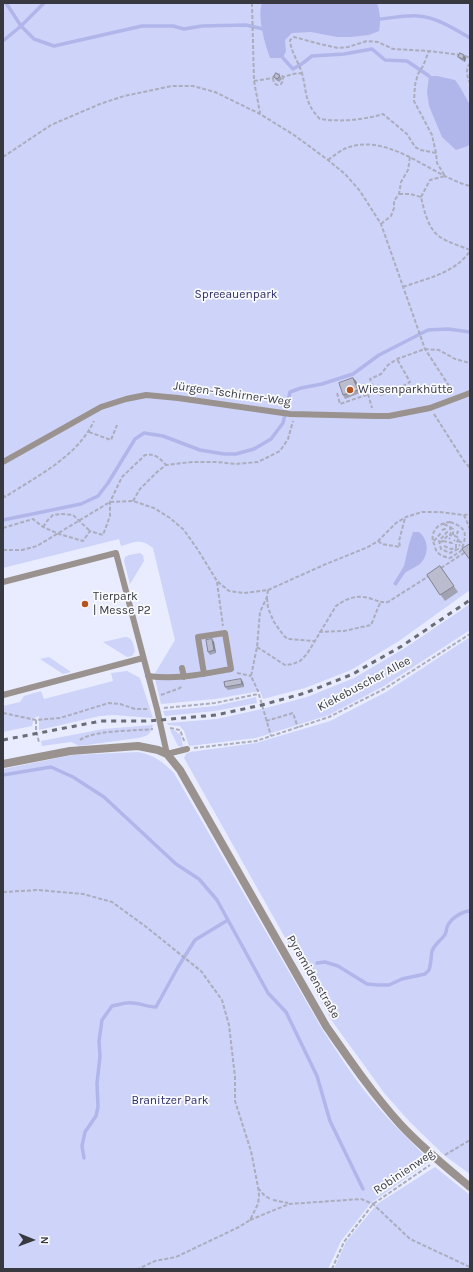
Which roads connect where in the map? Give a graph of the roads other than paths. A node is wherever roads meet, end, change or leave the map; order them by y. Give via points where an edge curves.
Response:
1 (470, 393) edge
2 (3, 462) edge
3 (3, 582) edge
4 (143, 658) junction
5 (182, 668) dead end
6 (204, 674) junction
7 (148, 676) junction
8 (185, 679) junction
9 (3, 695) edge
10 (187, 749) road end
11 (168, 754) junction
12 (3, 764) edge
13 (470, 1188) edge

1 - 2 lane, Jürgen-Tschirner-Weg via 430,408 388,416 292,414 146,395 101,406
3 - 4 lane via 116,553
4 - 7 lane
4 - 9 lane
5 - 8 lane
6 - 6 lane via 231,669 225,633 198,637
6 - 8 lane
7 - 8 lane
7 - 11 lane
10 - 11 lane
11 - 12 street via 138,746 70,751
11 - 13 street, Pyramidenstraße via 180,770 326,1026 370,1088 400,1124

